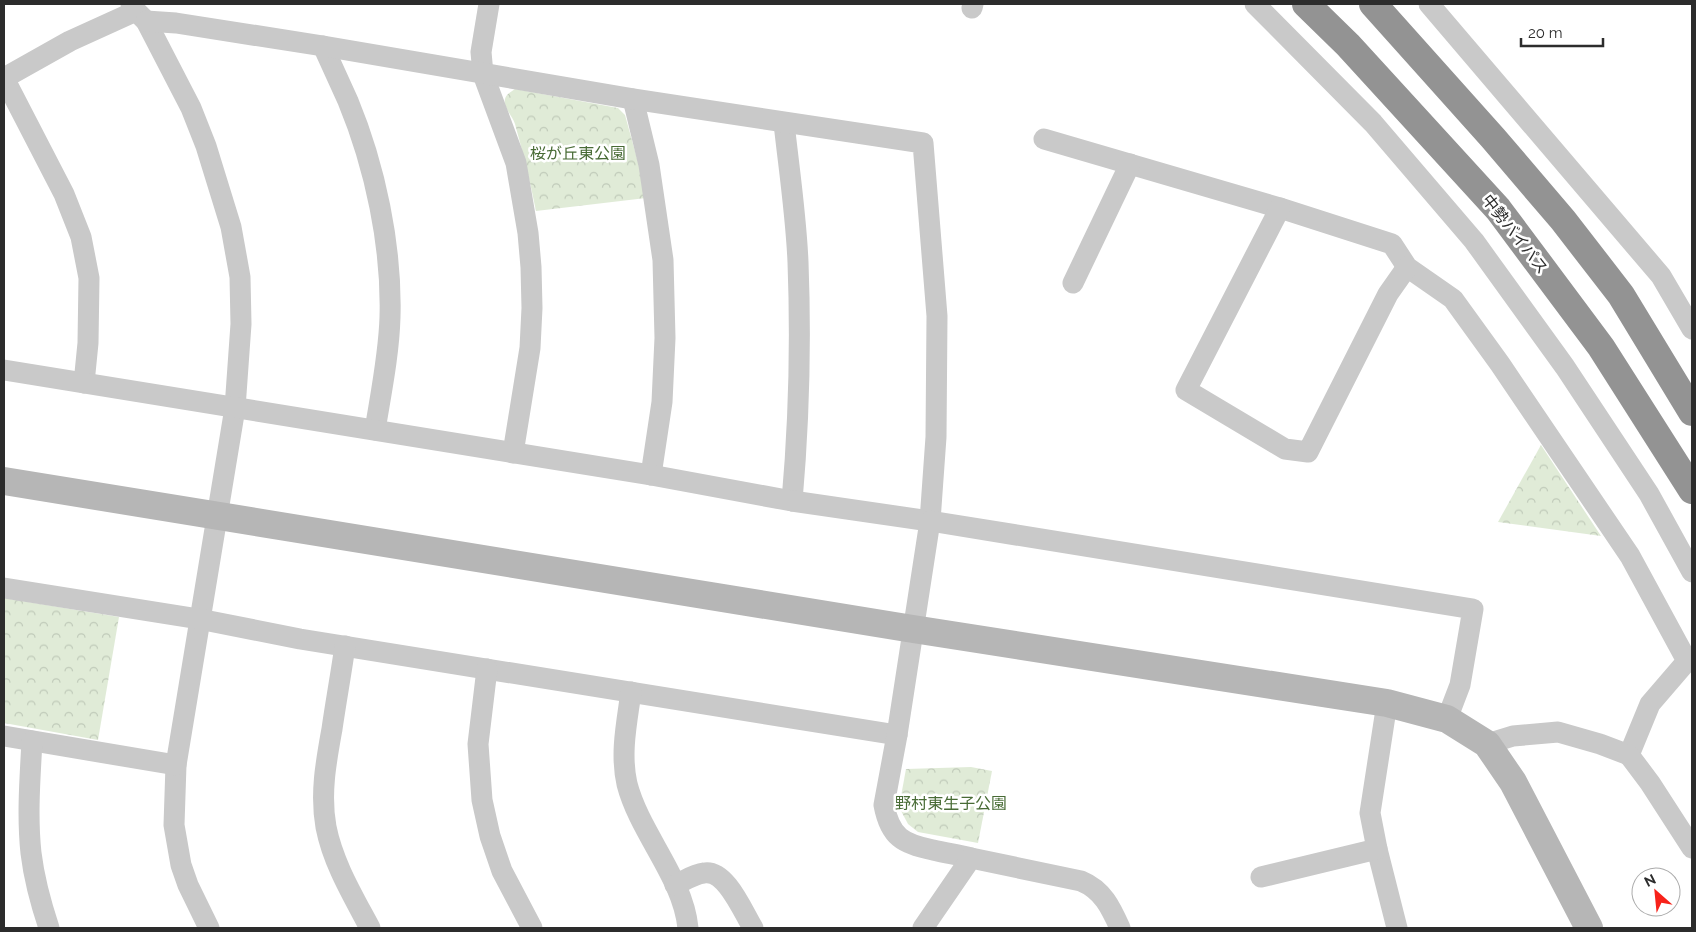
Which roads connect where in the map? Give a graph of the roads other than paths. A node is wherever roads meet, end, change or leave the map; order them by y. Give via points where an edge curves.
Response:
1 (489, 4) edge
2 (1255, 4) edge
3 (1306, 4) edge
4 (1373, 4) edge
5 (1430, 5) edge
6 (138, 12) edge
7 (323, 46) junction
8 (483, 74) junction
9 (4, 78) edge
10 (633, 99) junction
11 (784, 122) junction
12 (1044, 139) dead end
13 (1130, 164) junction
14 (1280, 208) junction
15 (1407, 267) junction
16 (1073, 283) dead end
17 (1692, 329) edge
18 (4, 370) edge
19 (84, 384) junction
20 (234, 408) junction
21 (1692, 412) edge
22 (375, 430) junction
23 (513, 453) junction
24 (651, 475) junction
25 (4, 482) edge
26 (1692, 490) edge
27 (792, 501) junction
28 (217, 516) junction
29 (930, 521) junction
30 (1692, 572) edge
31 (4, 588) edge
32 (199, 619) junction
33 (913, 629) junction
34 (345, 646) junction
35 (487, 670) junction
36 (631, 692) junction
37 (1387, 703) junction
38 (1447, 719) junction
39 (897, 735) junction
40 (4, 736) edge
41 (32, 741) junction
42 (1487, 744) junction
43 (1629, 755) junction
44 (176, 765) junction
45 (1692, 848) edge
46 (1377, 849) junction
47 (971, 858) junction
48 (1262, 877) dead end
49 (675, 885) junction
50 (49, 928) edge
51 (209, 928) edge
52 (370, 928) edge
53 (532, 928) edge
54 (688, 928) edge
55 (753, 928) edge
56 (923, 928) edge
57 (1120, 928) edge
58 (1397, 928) edge
59 (1589, 928) edge

1 - 8 street via 481,52
2 - 30 street via 1373,123 1474,241 1566,367 1649,494
3 - 26 highway, 中勢バイパス via 1348,44 1498,209 1601,347
4 - 21 highway via 1563,220 1621,295
5 - 17 street via 1661,276
6 - 7 street via 176,23
6 - 9 street via 70,40
6 - 20 street via 191,108 231,227 240,277
7 - 8 street
7 - 22 street via 349,102 366,152 383,226 390,317
8 - 10 street
8 - 23 street via 516,163 530,250 530,348
9 - 19 street via 64,194 81,237 89,278
10 - 11 street
10 - 24 street via 649,165 663,260 663,393
11 - 27 street via 798,262 798,390
11 - 29 street via 923,143 937,316 936,437
12 - 13 street
13 - 14 street
13 - 16 street
14 - 15 street via 1392,244
14 - 15 street via 1186,390 1285,449 1308,452 1388,294
15 - 43 street via 1453,299 1500,364 1630,556 1687,660 1650,704
18 - 19 street
19 - 20 street
20 - 22 street
20 - 28 street
22 - 23 street
23 - 24 street
24 - 27 street
25 - 28 street
27 - 29 street
28 - 32 street
28 - 33 street
29 - 33 street
29 - 38 street via 1473,609 1460,685
31 - 32 street
32 - 34 street
32 - 44 street
33 - 37 street
33 - 39 street
34 - 35 street
34 - 52 street via 324,776 324,806 333,852
35 - 36 street
35 - 53 street via 478,744 482,800 502,871
36 - 39 street
36 - 49 street via 623,763 627,784 640,818
37 - 38 street
37 - 46 street via 1370,813
38 - 42 street
39 - 47 street via 884,805 891,828 905,843 915,847
40 - 41 street
41 - 44 street
41 - 50 street via 31,854
42 - 43 street via 1513,736 1558,732
42 - 59 street via 1513,782
43 - 45 street
44 - 51 street via 174,825 180,866
46 - 48 street
46 - 58 street
47 - 56 street
47 - 57 street via 1090,885 1110,906
49 - 54 street via 687,916
49 - 55 street via 703,873 712,873 724,880

